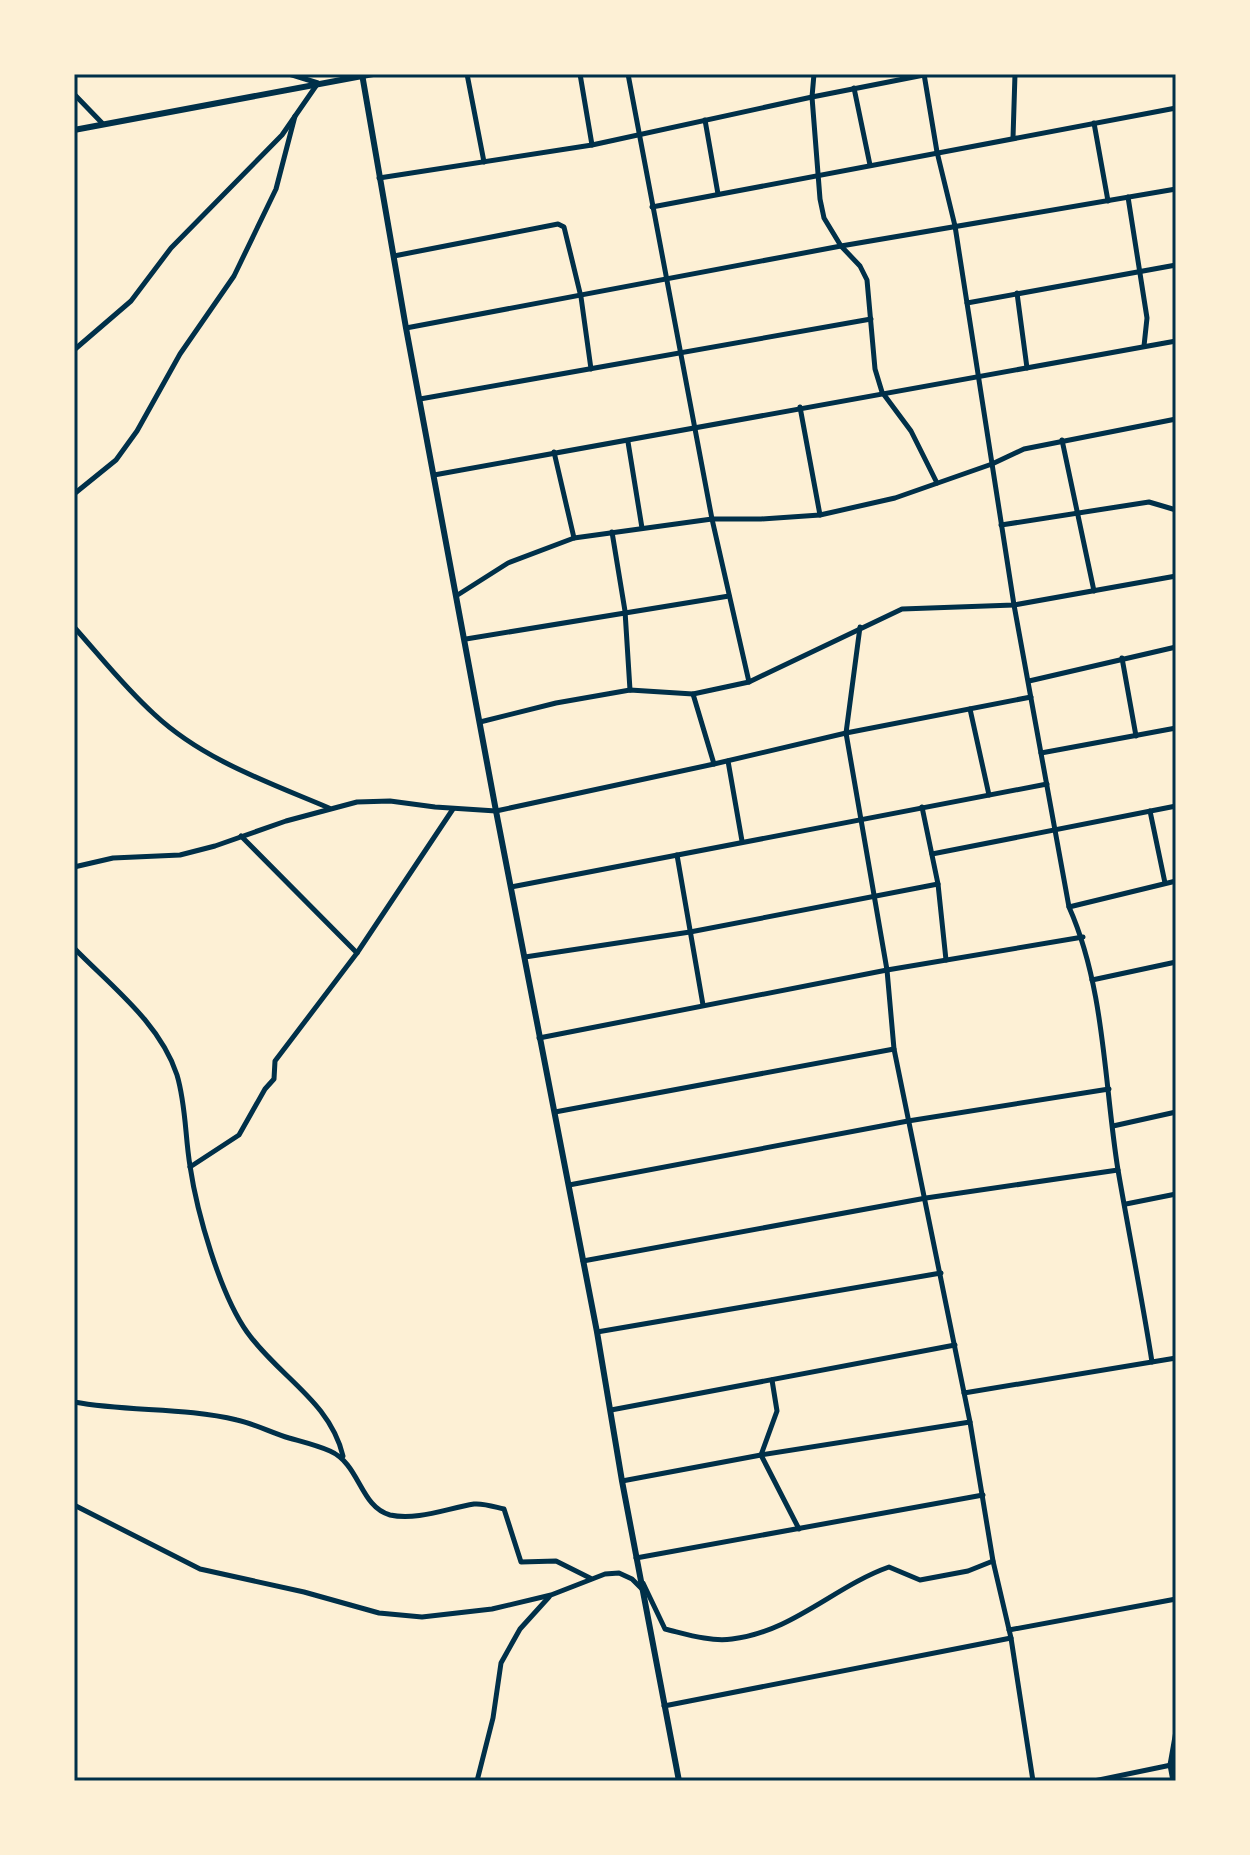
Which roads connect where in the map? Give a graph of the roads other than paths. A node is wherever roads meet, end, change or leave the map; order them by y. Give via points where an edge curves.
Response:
1 (289, 74) edge
2 (373, 74) edge
3 (467, 74) edge
4 (580, 74) edge
5 (628, 74) edge
6 (814, 74) edge
7 (1015, 74) edge
8 (362, 75) edge
9 (924, 75) edge
10 (318, 83) junction
11 (854, 88) junction
12 (74, 94) edge
13 (812, 97) junction
14 (1176, 108) edge
15 (295, 116) junction
16 (704, 120) junction
17 (1094, 123) junction
18 (103, 124) junction
19 (74, 130) edge
20 (640, 134) junction
21 (1013, 138) junction
22 (592, 145) junction
23 (937, 152) junction
24 (484, 162) junction
25 (870, 165) junction
26 (818, 175) junction
27 (379, 178) junction
28 (1176, 189) edge
29 (718, 194) junction
30 (1128, 197) junction
31 (1108, 201) junction
32 (652, 207) junction
33 (955, 226) junction
34 (841, 246) junction
35 (394, 256) junction
36 (1176, 265) edge
37 (1142, 271) junction
38 (666, 280) junction
39 (1017, 293) junction
40 (581, 297) junction
41 (967, 303) junction
42 (871, 319) junction
43 (406, 328) junction
44 (1176, 342) edge
45 (1144, 346) junction
46 (74, 350) edge
47 (680, 353) junction
48 (1027, 368) junction
49 (591, 369) junction
50 (979, 375) junction
51 (882, 392) junction
52 (420, 399) junction
53 (800, 407) junction
54 (1176, 419) edge
55 (696, 426) junction
56 (1062, 440) junction
57 (628, 442) junction
58 (554, 452) junction
59 (992, 464) junction
60 (434, 475) junction
61 (937, 483) junction
62 (74, 494) edge
63 (1176, 510) edge
64 (1077, 514) junction
65 (820, 515) junction
66 (712, 519) junction
67 (1001, 525) junction
68 (642, 528) junction
69 (612, 532) junction
70 (574, 538) junction
71 (1176, 576) edge
72 (1094, 591) junction
73 (456, 596) junction
74 (729, 596) junction
75 (1014, 605) junction
76 (625, 611) junction
77 (74, 627) edge
78 (860, 627) junction
79 (466, 639) junction
80 (1176, 647) edge
81 (1122, 658) junction
82 (1029, 681) junction
83 (749, 682) junction
84 (630, 690) junction
85 (693, 694) junction
86 (1031, 697) junction
87 (970, 709) junction
88 (480, 722) junction
89 (1176, 728) edge
90 (846, 733) junction
91 (1136, 736) junction
92 (1041, 753) junction
93 (728, 761) junction
94 (714, 764) junction
95 (1047, 784) junction
96 (989, 795) junction
97 (1176, 806) edge
98 (922, 807) junction
99 (330, 808) junction
100 (453, 809) junction
101 (496, 811) junction
102 (1150, 811) junction
103 (861, 818) junction
104 (1055, 829) junction
105 (241, 836) junction
106 (742, 841) junction
107 (932, 854) junction
108 (677, 855) junction
109 (74, 867) edge
110 (1176, 881) edge
111 (1165, 883) junction
112 (938, 884) junction
113 (511, 887) junction
114 (874, 895) junction
115 (1069, 907) junction
116 (690, 932) junction
117 (1083, 937) junction
118 (74, 948) edge
119 (357, 953) junction
120 (525, 957) junction
121 (946, 960) junction
122 (1176, 962) edge
123 (887, 970) junction
124 (1092, 980) junction
125 (703, 1005) junction
126 (539, 1038) junction
127 (894, 1049) junction
128 (1109, 1089) junction
129 (555, 1112) junction
130 (1176, 1112) edge
131 (908, 1121) junction
132 (1113, 1126) junction
133 (190, 1167) junction
134 (1118, 1170) junction
135 (569, 1185) junction
136 (1176, 1194) edge
137 (926, 1198) junction
138 (1126, 1204) junction
139 (583, 1261) junction
140 (941, 1273) junction
141 (597, 1332) junction
142 (955, 1345) junction
143 (1176, 1358) edge
144 (1152, 1362) junction
145 (772, 1380) junction
146 (964, 1393) junction
147 (74, 1402) edge
148 (611, 1410) junction
149 (970, 1422) junction
150 (761, 1455) junction
151 (343, 1457) junction
152 (622, 1481) junction
153 (983, 1495) junction
154 (74, 1505) edge
155 (799, 1529) junction
156 (636, 1558) junction
157 (993, 1561) junction
158 (640, 1575) junction
159 (591, 1578) junction
160 (642, 1589) junction
161 (551, 1595) junction
162 (1175, 1600) edge
163 (1176, 1610) edge
164 (1009, 1630) junction
165 (1011, 1638) junction
166 (664, 1706) junction
167 (1176, 1731) edge
168 (1173, 1764) edge
169 (477, 1781) edge
170 (679, 1781) edge
171 (1033, 1781) edge
172 (1094, 1781) edge
173 (1173, 1781) edge

1 - 10 street
2 - 8 street
3 - 24 street
4 - 22 street
5 - 20 street
6 - 13 street
7 - 21 street
8 - 10 street
8 - 27 street
9 - 11 street
9 - 23 street
10 - 15 street
10 - 18 street
11 - 13 street
11 - 25 street
12 - 18 street
13 - 16 street
13 - 26 street
14 - 17 street
15 - 46 street via 171,248 131,301
15 - 62 street via 276,189 234,276 116,460
16 - 20 street
16 - 29 street
17 - 21 street
17 - 31 street
18 - 19 street
20 - 22 street
20 - 32 street
21 - 23 street
22 - 24 street
23 - 25 street
23 - 33 street
24 - 27 street
25 - 26 street
26 - 29 street
26 - 34 street via 824,218
27 - 35 street
28 - 30 street
29 - 32 street
30 - 31 street
30 - 37 street
31 - 33 street
32 - 38 street
33 - 34 street
33 - 41 street
34 - 38 street
34 - 42 street via 867,280
35 - 40 street via 558,224 564,227
35 - 43 street
36 - 37 street
37 - 39 street
37 - 45 street
38 - 40 street
38 - 47 street
39 - 41 street
39 - 48 street
40 - 43 street
40 - 49 street
41 - 50 street
42 - 47 street
42 - 51 street
43 - 52 street
44 - 45 street
45 - 48 street
47 - 49 street
47 - 55 street
48 - 50 street
49 - 52 street
50 - 51 street
50 - 59 street
51 - 53 street
51 - 61 street via 911,431
52 - 60 street
53 - 55 street
53 - 65 street
54 - 56 street
55 - 57 street
55 - 66 street
56 - 59 street
56 - 64 street
57 - 58 street
57 - 68 street
58 - 60 street
58 - 70 street
59 - 61 street
59 - 67 street
60 - 73 street
61 - 65 street
63 - 64 street via 1149,502
64 - 67 street
64 - 72 street
65 - 66 street
66 - 68 street
66 - 74 street
67 - 75 street
68 - 69 street
69 - 70 street
69 - 76 street
70 - 73 street via 508,563
71 - 72 street
72 - 75 street
73 - 79 street
74 - 76 street
74 - 83 street
75 - 78 street via 902,609
75 - 82 street
76 - 79 street
76 - 84 street
77 - 99 street via 154,715 191,742 229,766
78 - 83 street
78 - 90 street
79 - 88 street
80 - 81 street
81 - 82 street
81 - 91 street
82 - 86 street
83 - 85 street
84 - 85 street
84 - 88 street
85 - 94 street
86 - 87 street
86 - 92 street
87 - 90 street
87 - 96 street
88 - 101 street
89 - 91 street
90 - 93 street
90 - 103 street
91 - 92 street
92 - 95 street
93 - 94 street
93 - 106 street
94 - 101 street
95 - 96 street
95 - 104 street
96 - 98 street
97 - 102 street
98 - 103 street
98 - 107 street
99 - 100 street via 390,801
99 - 105 street
100 - 101 street
100 - 119 street
101 - 113 street
102 - 104 street
102 - 111 street
103 - 106 street
103 - 114 street
104 - 107 street
104 - 115 street
105 - 109 street via 180,855 113,858
105 - 119 street
106 - 108 street
107 - 112 street
108 - 113 street
108 - 116 street
110 - 111 street
111 - 115 street
112 - 114 street
112 - 121 street
113 - 120 street
114 - 116 street
114 - 123 street
115 - 117 street
116 - 120 street
116 - 125 street
117 - 121 street
117 - 124 street
118 - 133 street via 141,1015 162,1045 183,1103
119 - 133 street via 275,1061 274,1079 239,1135
120 - 126 street
121 - 123 street
122 - 124 street
123 - 125 street
123 - 127 street
124 - 128 street
125 - 126 street
126 - 129 street
127 - 129 street
127 - 131 street
128 - 131 street
128 - 132 street
129 - 135 street
130 - 132 street
131 - 135 street
131 - 137 street
132 - 134 street
133 - 151 street via 218,1270 247,1332 327,1419
134 - 137 street
134 - 138 street
135 - 139 street
136 - 138 street
137 - 139 street
137 - 140 street
138 - 144 street
139 - 141 street
140 - 141 street
140 - 142 street
141 - 148 street
142 - 145 street
142 - 146 street
143 - 144 street
144 - 146 street
145 - 148 street
145 - 150 street via 777,1411
146 - 149 street
147 - 151 street via 237,1420
148 - 152 street
149 - 150 street
149 - 153 street
150 - 152 street
150 - 155 street
151 - 159 street via 379,1510 413,1515 478,1504 504,1509 521,1562 556,1561
152 - 156 street
153 - 155 street
153 - 157 street
154 - 161 street via 200,1569 379,1613 456,1614
155 - 156 street
156 - 158 street
157 - 158 street via 920,1580 889,1567 777,1626 734,1639 665,1629
157 - 164 street
158 - 160 street
159 - 160 street via 619,1573
159 - 161 street
160 - 166 street
161 - 169 street via 520,1629 501,1663
162 - 163 street
162 - 164 street
164 - 165 street
165 - 166 street
165 - 171 street
166 - 170 street
167 - 168 street
168 - 172 street
168 - 173 street

